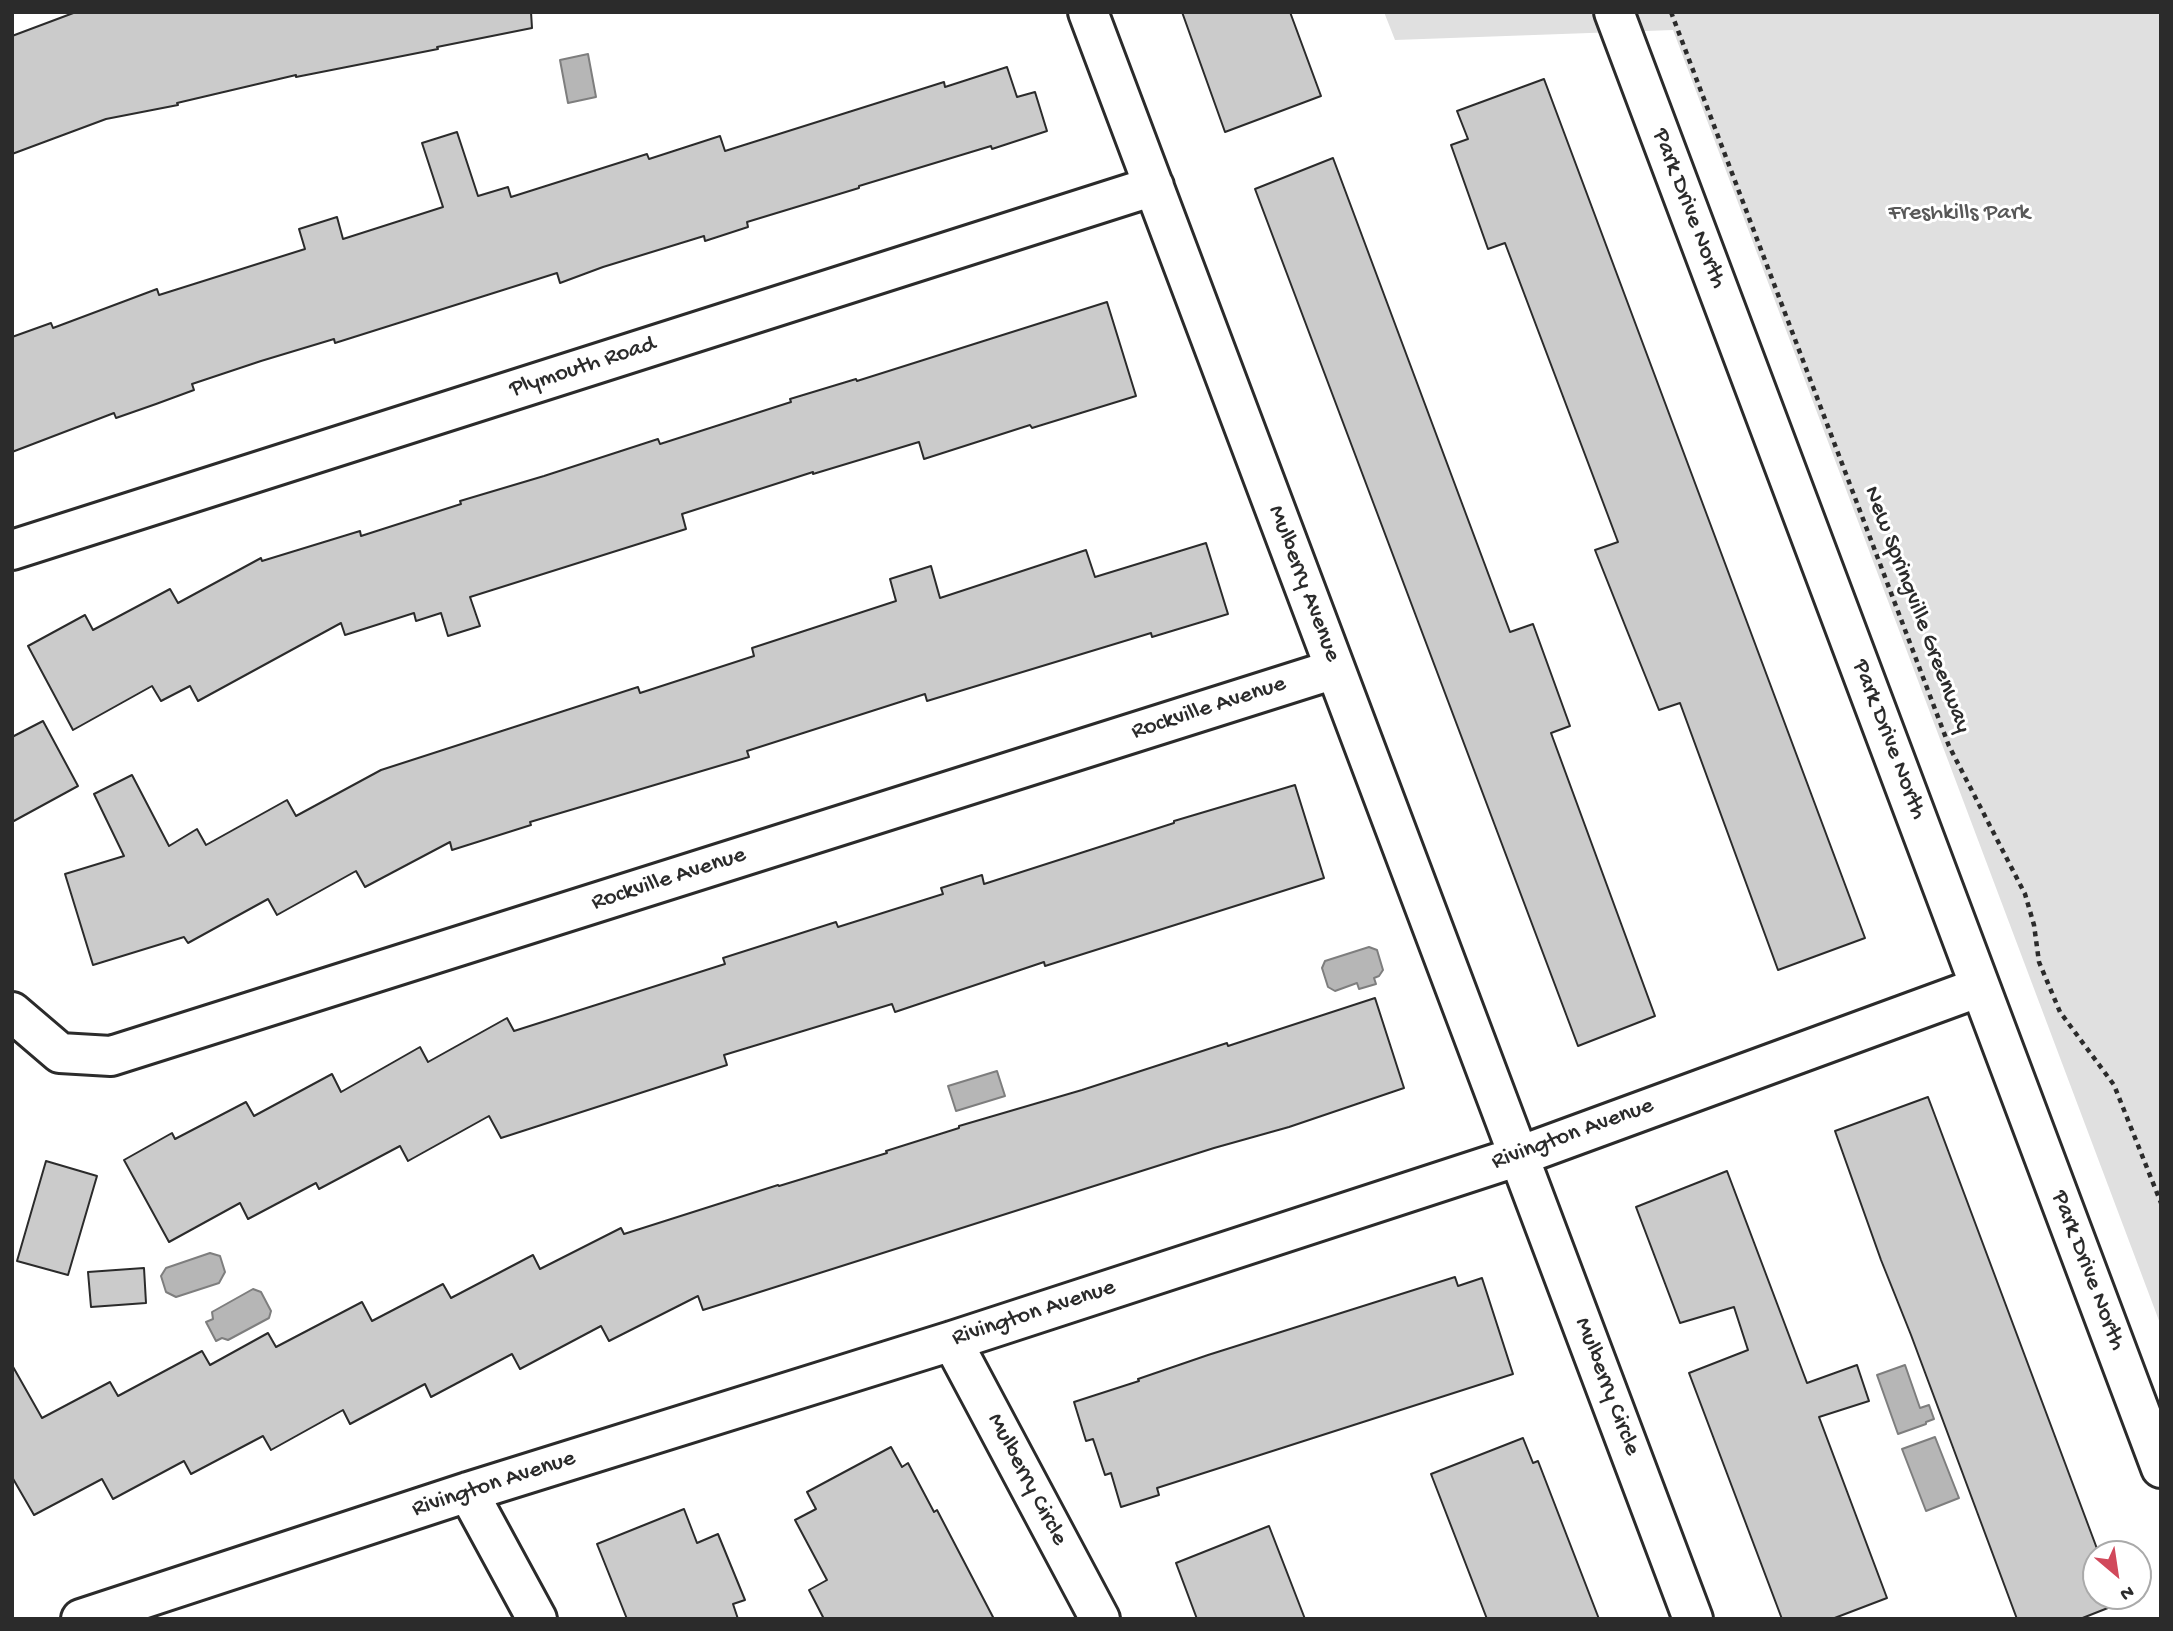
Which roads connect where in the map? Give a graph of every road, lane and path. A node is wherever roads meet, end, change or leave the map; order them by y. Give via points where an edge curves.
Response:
1 (1088, 12) edge
2 (1614, 12) edge
3 (1671, 12) edge
4 (1154, 186) junction
5 (12, 551) edge
6 (1335, 669) junction
7 (1980, 986) junction
8 (12, 1012) edge
9 (1519, 1156) junction
10 (2161, 1203) edge
11 (952, 1341) junction
12 (2161, 1468) edge
13 (468, 1492) junction
14 (81, 1619) edge
15 (537, 1619) edge
16 (1100, 1619) edge
17 (1693, 1619) edge

1 - 4 street, Mulberry Avenue
2 - 7 street, Park Drive North
3 - 10 path, New Springville Greenway via 1949,746 2025,894 2039,962 2060,1012 2114,1085
4 - 5 street, Plymouth Road
4 - 6 street, Mulberry Avenue
6 - 8 street, Rockville Avenue via 111,1056 60,1053
6 - 9 street, Mulberry Avenue
7 - 9 street, Rivington Avenue
7 - 12 street, Park Drive North
9 - 11 street, Rivington Avenue
9 - 17 street, Mulberry Circle
11 - 13 street, Rivington Avenue
11 - 16 street, Mulberry Circle
13 - 14 street, Rivington Avenue
13 - 15 street

